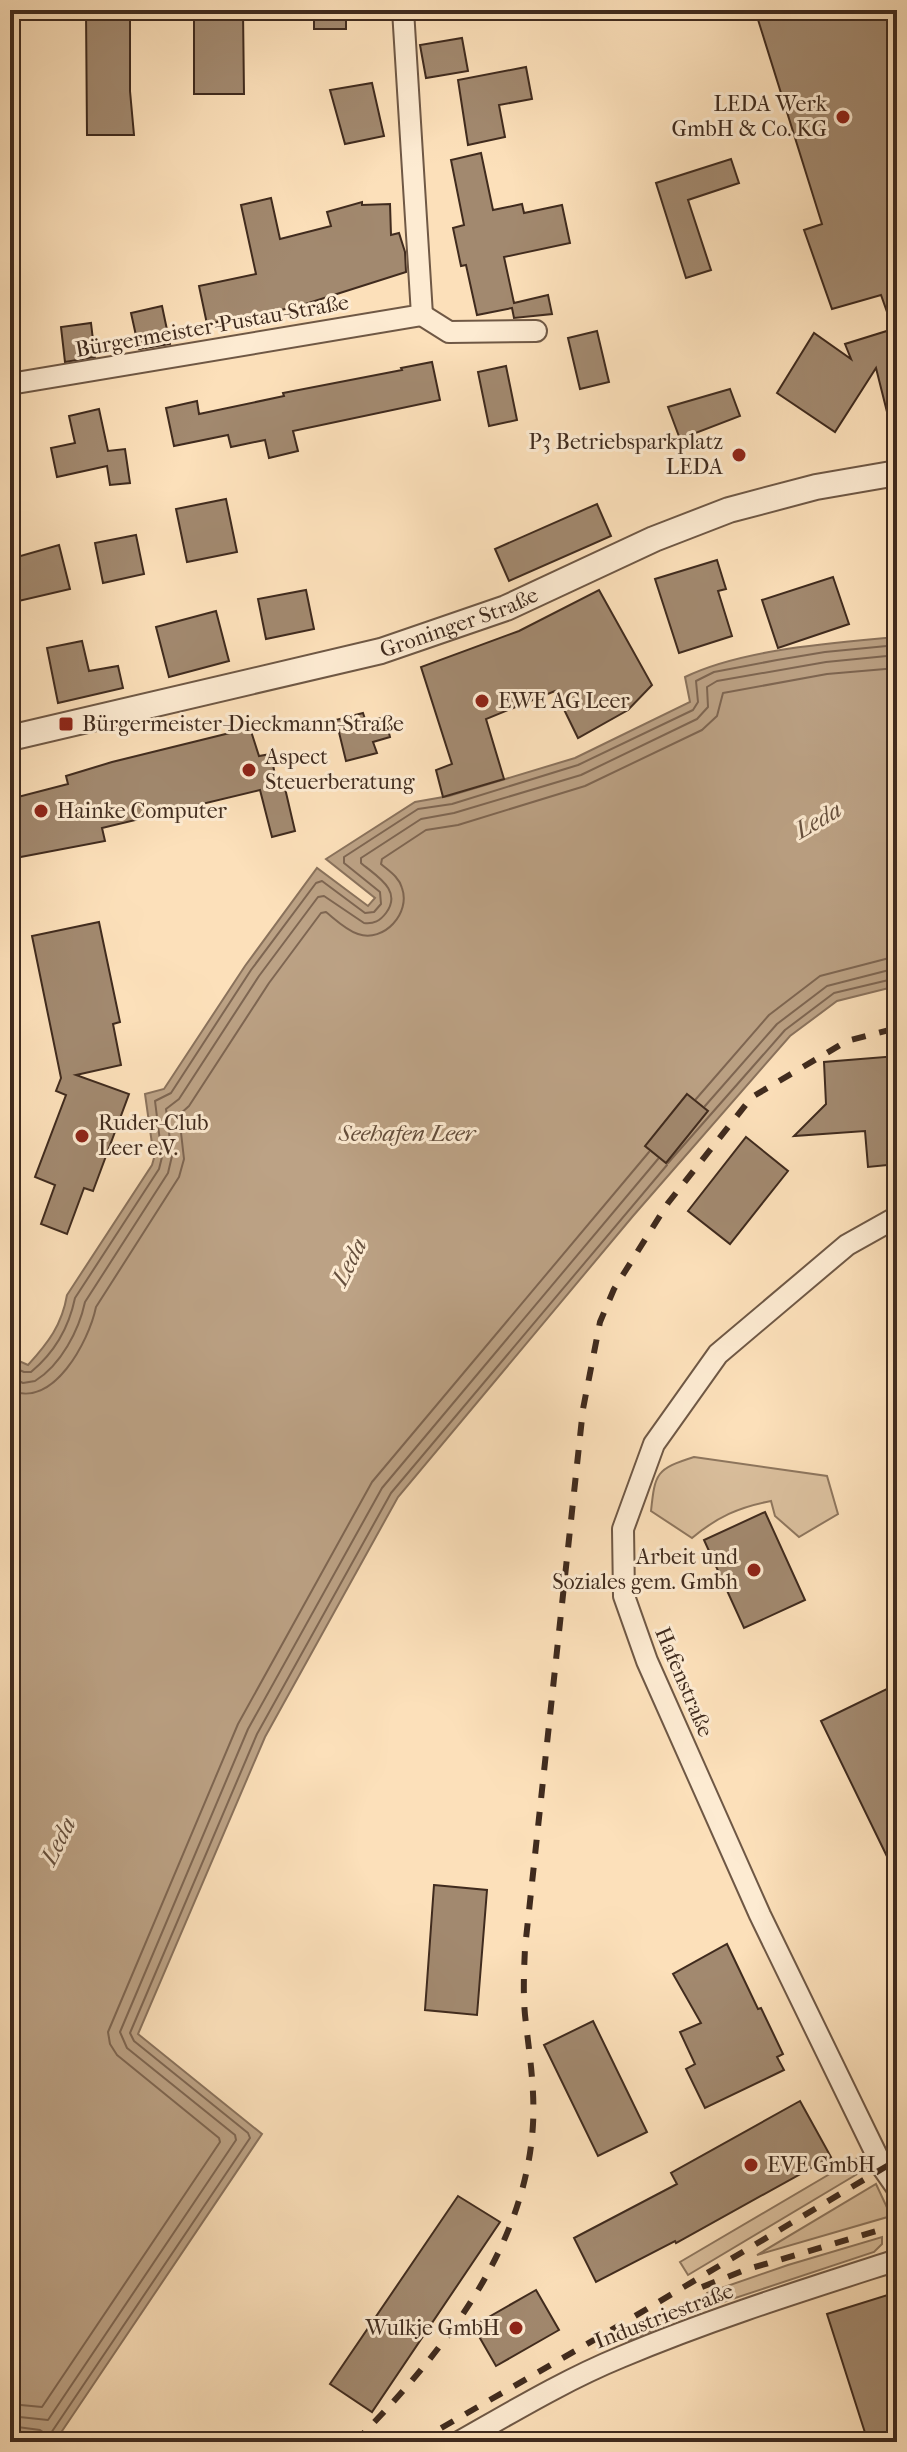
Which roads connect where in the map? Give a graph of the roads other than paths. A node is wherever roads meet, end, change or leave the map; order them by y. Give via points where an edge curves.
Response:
1 (403, 12) edge
2 (422, 315) junction
3 (536, 331) dead end
4 (10, 384) edge
5 (897, 473) edge
6 (10, 738) edge
7 (897, 1217) edge
8 (897, 2188) edge
9 (897, 2260) edge
10 (459, 2442) edge

1 - 2 street
2 - 3 street via 449,332
2 - 4 street, Bürgermeister-Pustau-Straße
5 - 6 street, Groninger Straße via 729,510 506,608 381,651
7 - 8 street, Hafenstraße via 847,1245 718,1354 654,1444 623,1542 624,1596 647,1661 766,1928
9 - 10 street, Industriestraße via 618,2358

